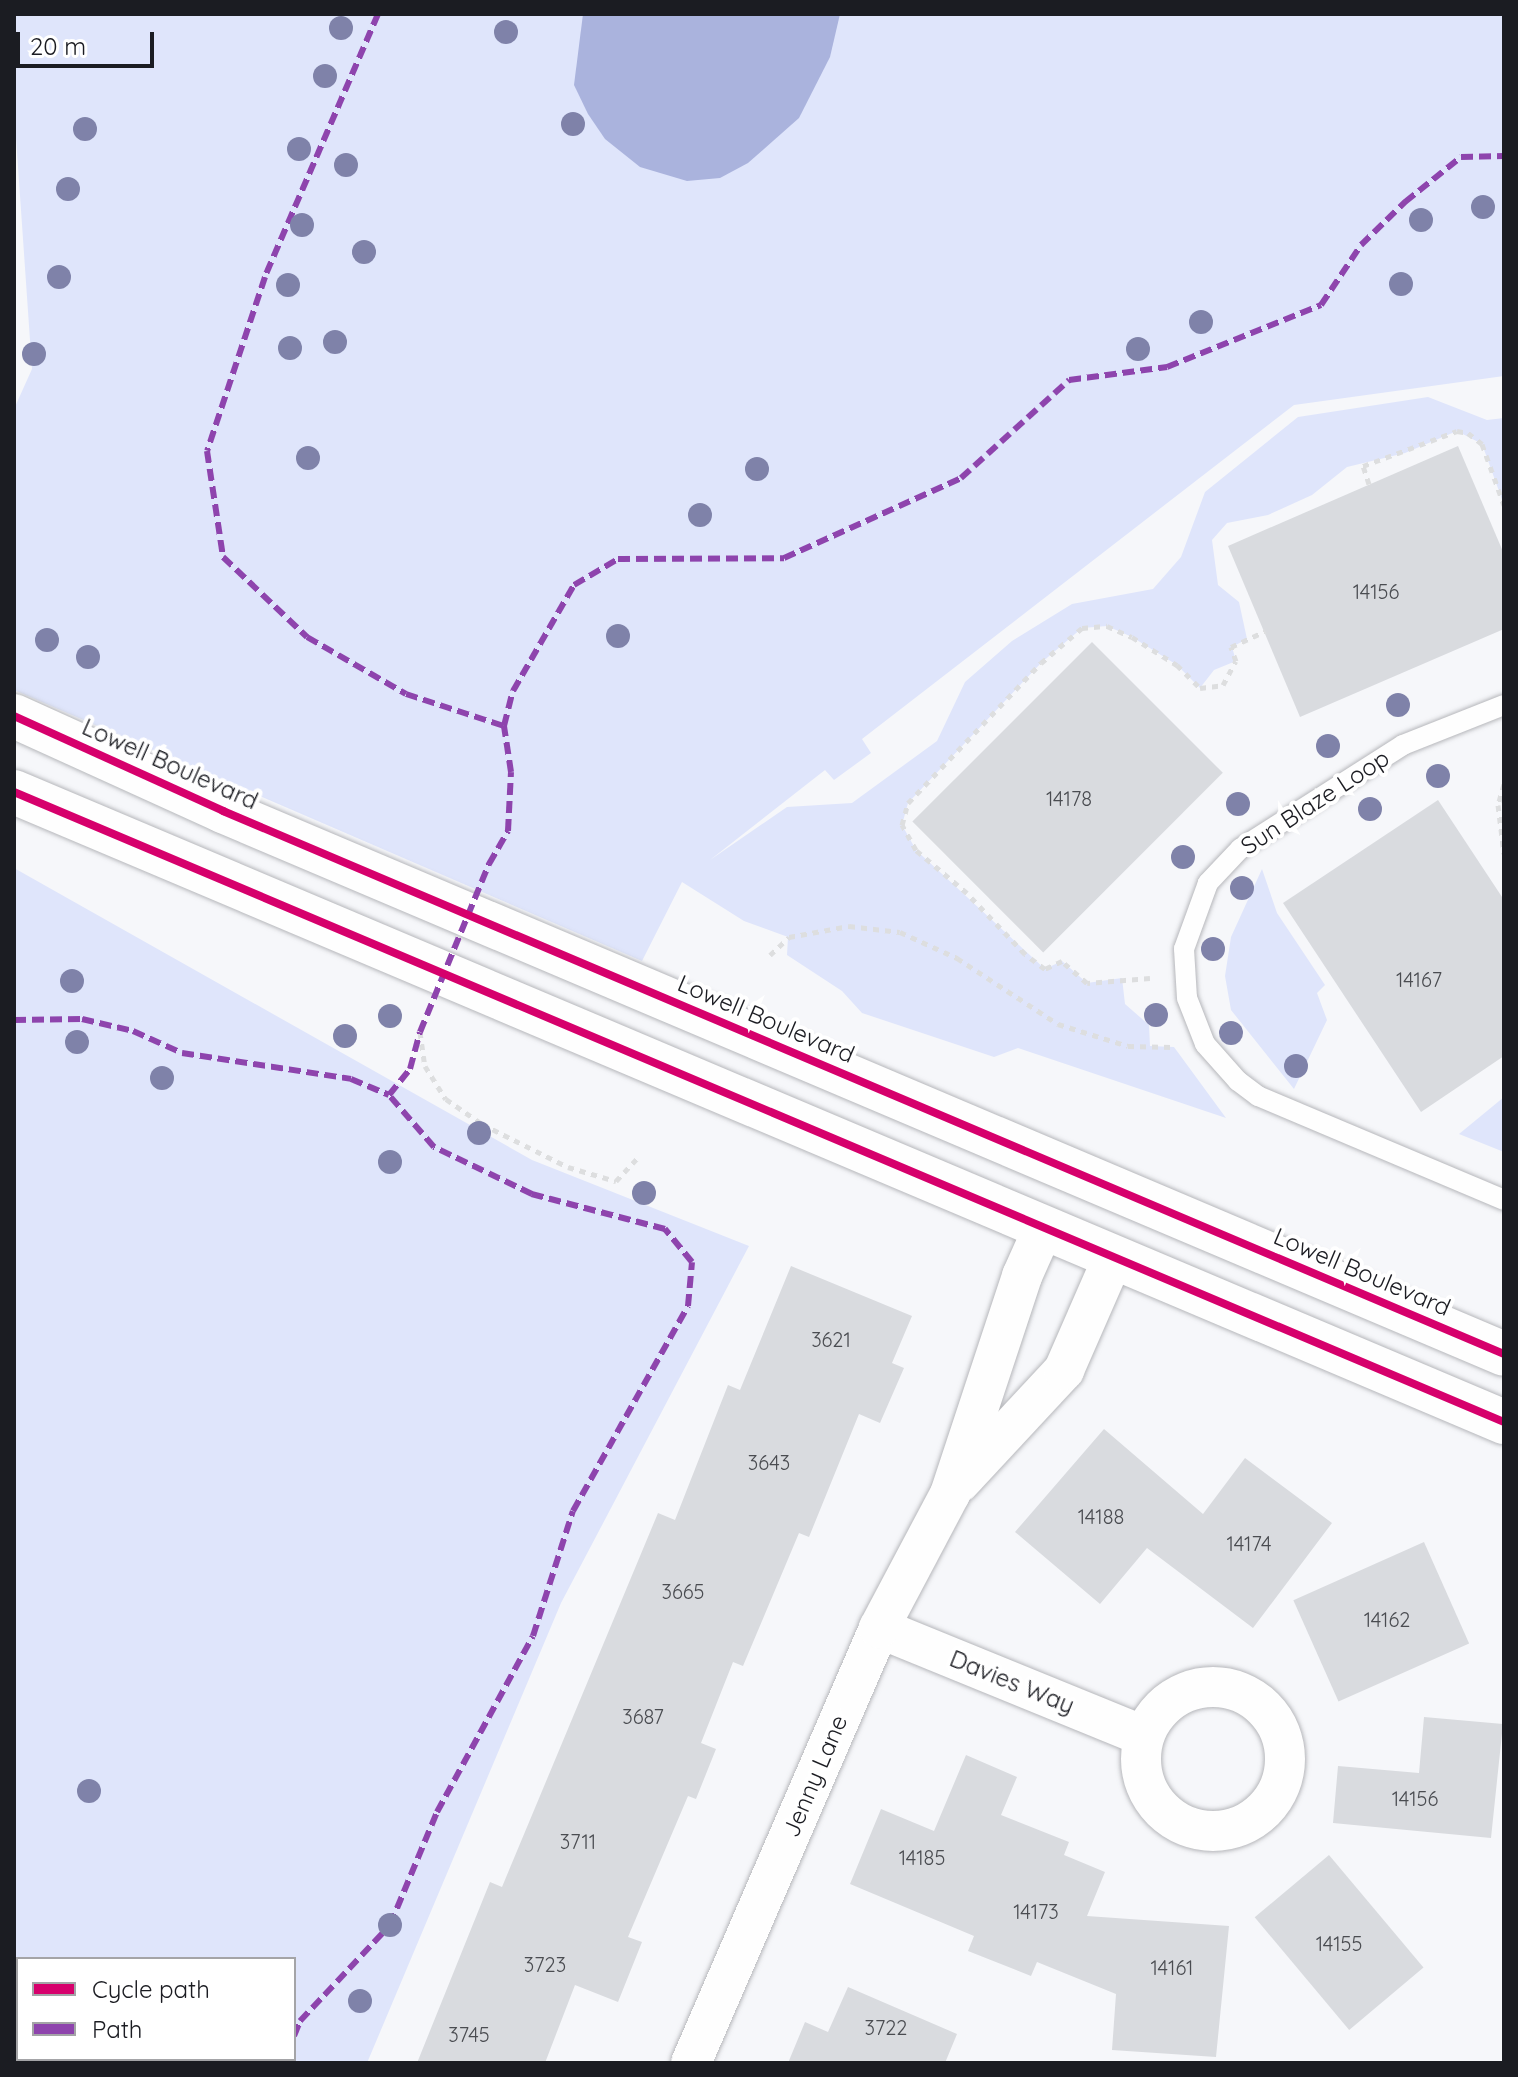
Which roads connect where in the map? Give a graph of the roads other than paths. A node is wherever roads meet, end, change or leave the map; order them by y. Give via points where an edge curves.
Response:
1 (1504, 705) edge
2 (14, 716) edge
3 (14, 792) edge
4 (1504, 1200) edge
5 (1043, 1229) junction
6 (1113, 1258) junction
7 (1504, 1354) edge
8 (1504, 1422) edge
9 (950, 1494) junction
10 (879, 1628) junction
11 (1144, 1736) dead end
12 (691, 2063) edge

1 - 4 lane, Sun Blaze Loop via 1403,745 1329,788 1229,860 1197,904 1184,949 1187,998 1201,1032 1238,1081 1258,1096
2 - 7 main road, Lowell Boulevard via 252,823
3 - 5 main road
5 - 6 main road
5 - 9 street, Jenny Lane
6 - 8 main road
6 - 9 street, Jenny Lane via 1064,1370
9 - 10 street, Jenny Lane
10 - 11 street, Davies Way
10 - 12 street, Jenny Lane

